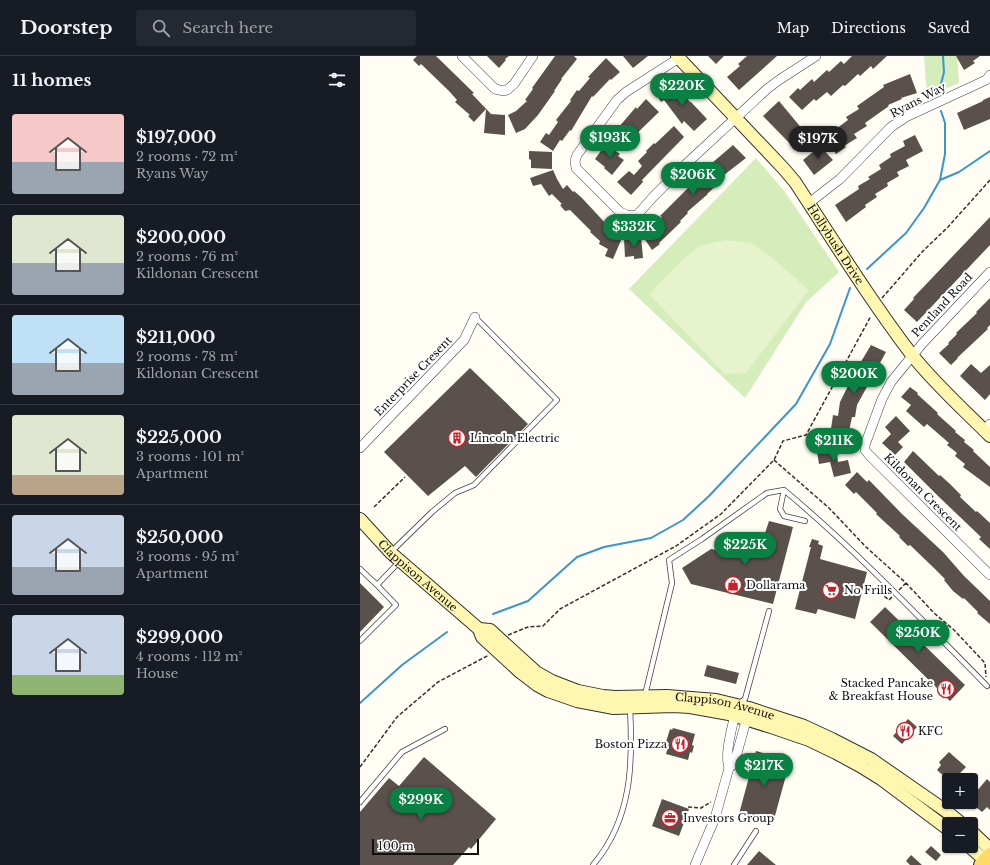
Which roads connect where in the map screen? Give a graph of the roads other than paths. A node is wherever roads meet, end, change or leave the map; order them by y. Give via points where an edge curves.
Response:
1 (462, 56) edge
2 (533, 56) edge
3 (814, 56) edge
4 (678, 57) edge
5 (990, 74) edge
6 (735, 118) junction
7 (809, 203) junction
8 (990, 272) edge
9 (475, 317) joint
10 (913, 356) junction
11 (988, 430) edge
12 (360, 448) edge
13 (784, 490) junction
14 (360, 519) edge
15 (805, 521) dead end
16 (395, 557) junction
17 (360, 569) edge
18 (990, 575) edge
19 (377, 585) junction
20 (770, 611) dead end
21 (360, 641) edge
22 (987, 686) road end
23 (572, 694) junction
24 (644, 698) junction
25 (630, 708) junction
26 (743, 709) junction
27 (445, 729) dead end
28 (360, 802) edge
29 (952, 817) edge
30 (942, 825) edge
31 (756, 831) dead end
32 (978, 843) edge
33 (978, 852) edge
34 (987, 859) edge
35 (593, 865) edge
36 (695, 865) edge
37 (734, 865) edge

1 - 2 street via 495,89 504,91 514,84
3 - 6 street via 779,80
4 - 6 main road, Hollybush Drive
4 - 6 street via 617,100 577,155 576,168 620,212 633,216 638,214 652,197
5 - 7 street, Ryans Way via 986,80 906,117 891,127 840,179
6 - 7 main road, Hollybush Drive via 784,169
7 - 10 main road, Hollybush Drive
8 - 10 street, Pentland Road
9 - 12 street, Enterprise Cresent via 464,340
9 - 16 lane via 557,400 474,485 455,493 438,507
10 - 11 main road, Hollybush Drive via 948,394
10 - 18 street, Kildonan Crescent via 886,390 865,450
13 - 15 lane via 780,509 784,516
13 - 22 lane via 879,576
13 - 24 lane via 767,494 669,560 672,584
14 - 16 main road, Clappison Avenue
16 - 19 lane
16 - 23 main road, Clappison Avenue via 480,629 490,630 512,657
17 - 19 lane
19 - 21 lane via 396,605
20 - 26 lane
23 - 24 main road, Clappison Avenue
23 - 25 main road, Clappison Avenue via 614,708
24 - 26 main road, Clappison Avenue via 701,698
25 - 26 main road, Clappison Avenue via 673,706
25 - 35 lane via 632,758 621,817 611,840
26 - 29 main road, Clappison Avenue via 804,726 832,738 905,782
26 - 30 main road, Clappison Avenue via 836,753 881,779
26 - 36 street via 729,750 729,768 715,818
27 - 28 lane via 402,752
31 - 37 lane
32 - 34 main road
33 - 34 main road

